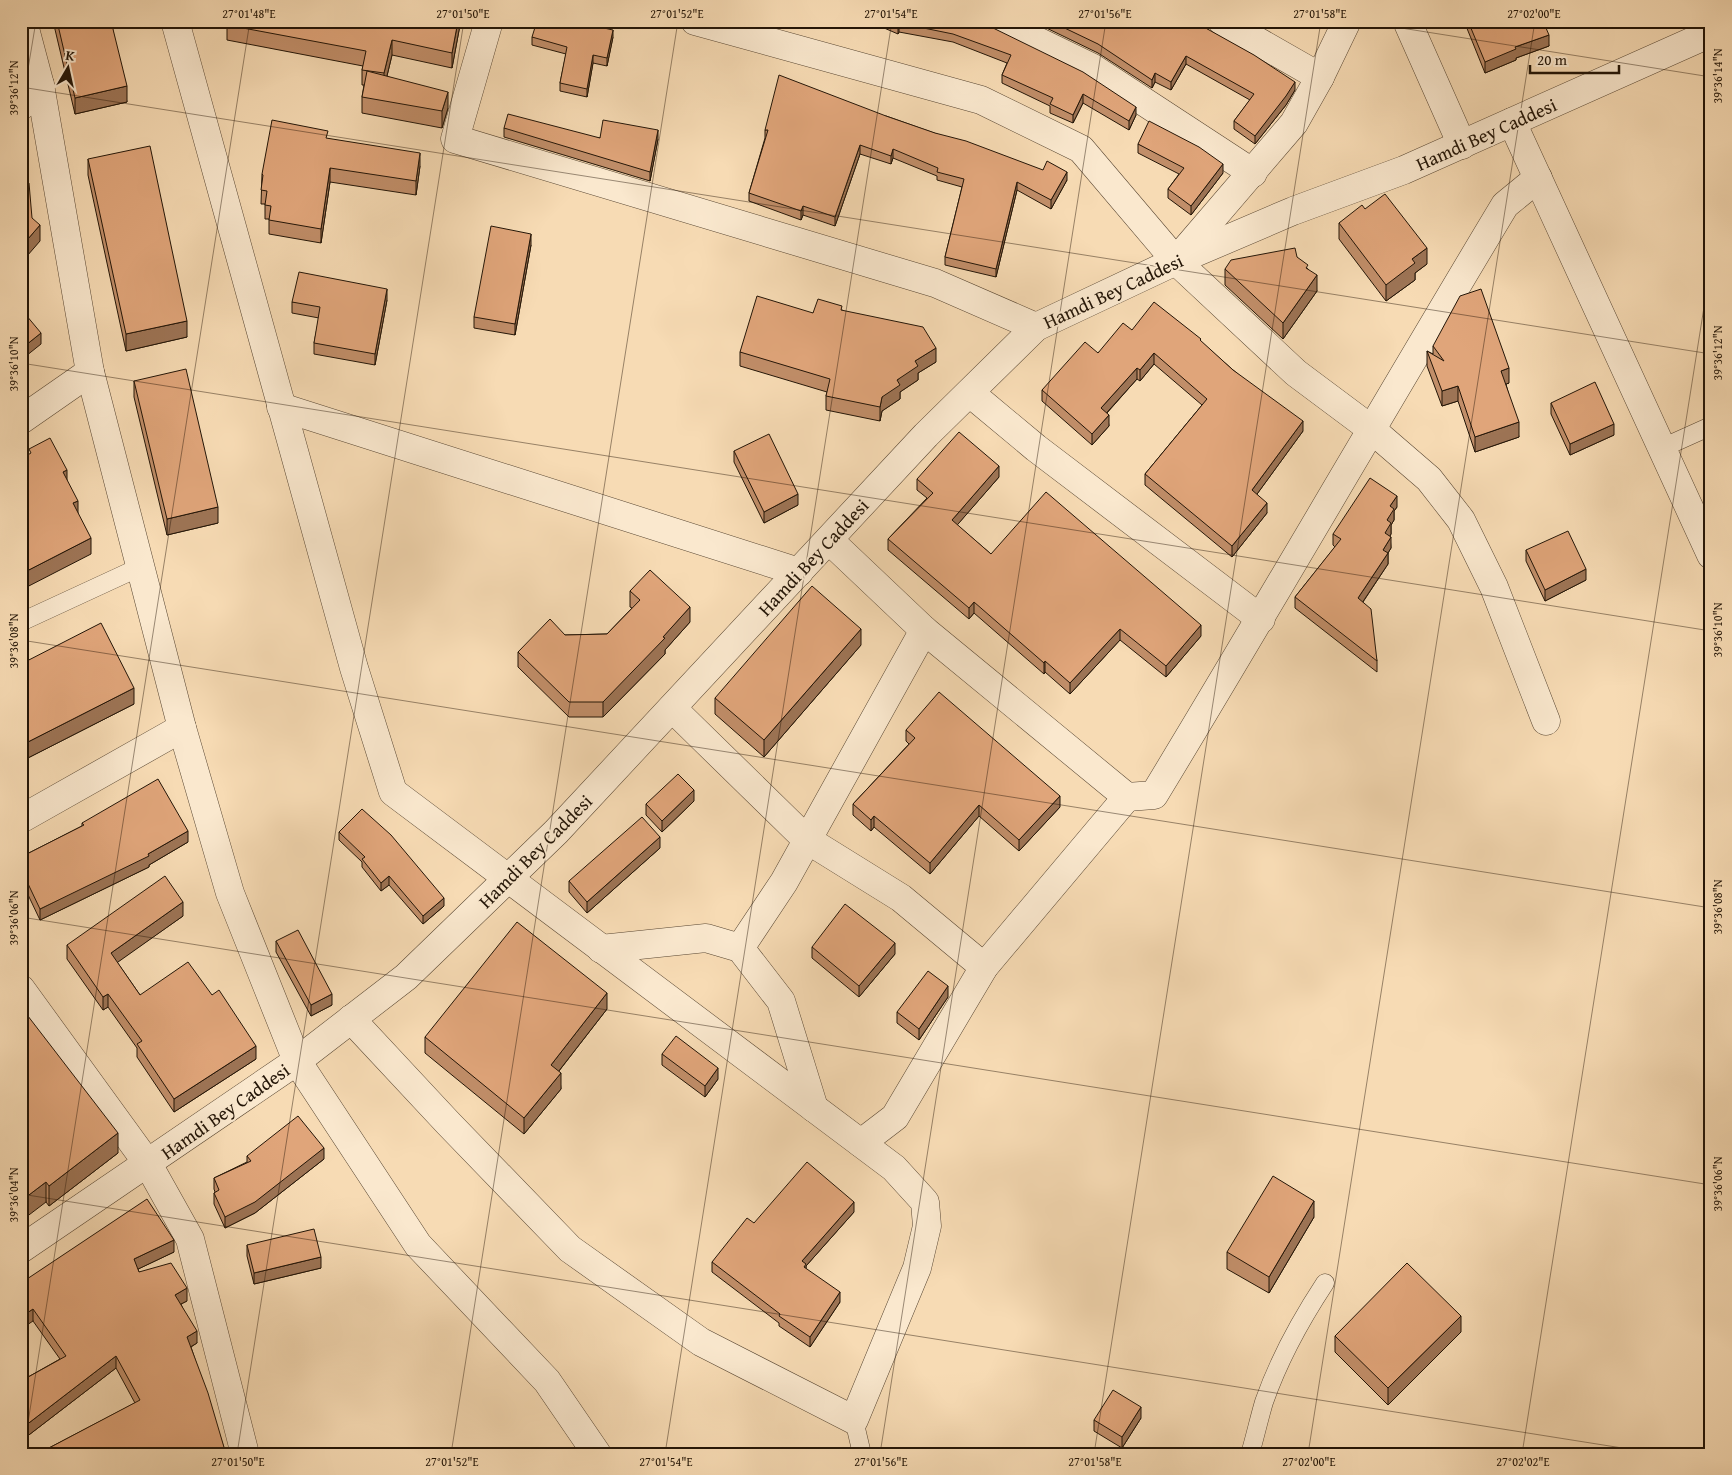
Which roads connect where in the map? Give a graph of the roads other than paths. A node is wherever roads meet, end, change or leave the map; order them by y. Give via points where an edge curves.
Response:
1 (24, 21) edge
2 (175, 21) edge
3 (489, 21) edge
4 (695, 21) edge
5 (996, 21) edge
6 (1222, 21) edge
7 (1347, 21) edge
8 (1407, 21) edge
9 (1711, 33) edge
10 (1320, 77) junction
11 (31, 84) edge
12 (21, 106) edge
13 (1512, 122) junction
14 (1462, 145) junction
15 (1253, 173) junction
16 (1538, 178) junction
17 (1176, 261) junction
18 (1036, 327) junction
19 (90, 372) junction
20 (970, 393) junction
21 (281, 406) junction
22 (21, 420) edge
23 (1711, 426) edge
24 (1371, 429) junction
25 (1662, 448) junction
26 (829, 540) junction
27 (1711, 555) edge
28 (140, 567) junction
29 (799, 572) junction
30 (1261, 620) junction
31 (21, 622) edge
32 (924, 630) junction
33 (672, 708) junction
34 (1546, 721) dead end
35 (182, 728) junction
36 (1126, 797) junction
37 (21, 820) edge
38 (806, 839) junction
39 (508, 879) junction
40 (740, 948) junction
41 (601, 949) junction
42 (984, 967) junction
43 (21, 989) edge
44 (352, 1019) junction
45 (298, 1061) junction
46 (814, 1108) junction
47 (861, 1143) junction
48 (148, 1164) junction
49 (21, 1248) edge
50 (1325, 1283) dead end
51 (854, 1420) junction
52 (245, 1454) edge
53 (597, 1454) edge
54 (862, 1454) edge
55 (1250, 1454) edge

1 - 11 street
2 - 21 street
3 - 18 street via 455,140 935,283
4 - 17 street via 980,100 1081,149
5 - 15 street via 1091,67
6 - 10 street
7 - 10 street
8 - 14 street
9 - 13 street, Hamdi Bey Caddesi
10 - 15 street via 1294,123
11 - 12 street
11 - 19 street
13 - 14 street, Hamdi Bey Caddesi
13 - 16 street
14 - 17 street, Hamdi Bey Caddesi
15 - 17 street
16 - 24 street via 1505,205
16 - 25 street
17 - 18 street, Hamdi Bey Caddesi
17 - 24 street via 1296,373
18 - 20 street, Hamdi Bey Caddesi
19 - 22 street
19 - 28 street
20 - 26 street, Hamdi Bey Caddesi
20 - 30 street via 1036,448
21 - 29 street
21 - 39 street via 354,668 393,792
23 - 25 lane
24 - 30 street
24 - 34 street via 1430,479 1461,520 1494,587
25 - 27 street
26 - 29 street, Hamdi Bey Caddesi
26 - 32 street
28 - 31 lane
28 - 35 street
29 - 33 street, Hamdi Bey Caddesi
30 - 36 street via 1154,795
32 - 36 street
32 - 38 street
33 - 38 street
33 - 39 street, Hamdi Bey Caddesi
35 - 37 street
35 - 45 street via 230,893
36 - 42 street
38 - 40 street via 784,882
38 - 42 street via 901,898
39 - 41 street
39 - 44 street, Hamdi Bey Caddesi via 406,976
40 - 41 street via 706,938
40 - 46 street via 781,1001
41 - 46 street
42 - 47 street via 896,1117
43 - 48 street
44 - 45 street, Hamdi Bey Caddesi
44 - 51 street via 570,1249 701,1342
45 - 48 street, Hamdi Bey Caddesi
45 - 53 street via 418,1245 547,1381
46 - 47 street
47 - 51 street via 894,1168 925,1202 927,1226 917,1268
48 - 49 street, Hamdi Bey Caddesi
48 - 52 street via 190,1239
50 - 55 lane via 1279,1364 1264,1402
51 - 54 lane

